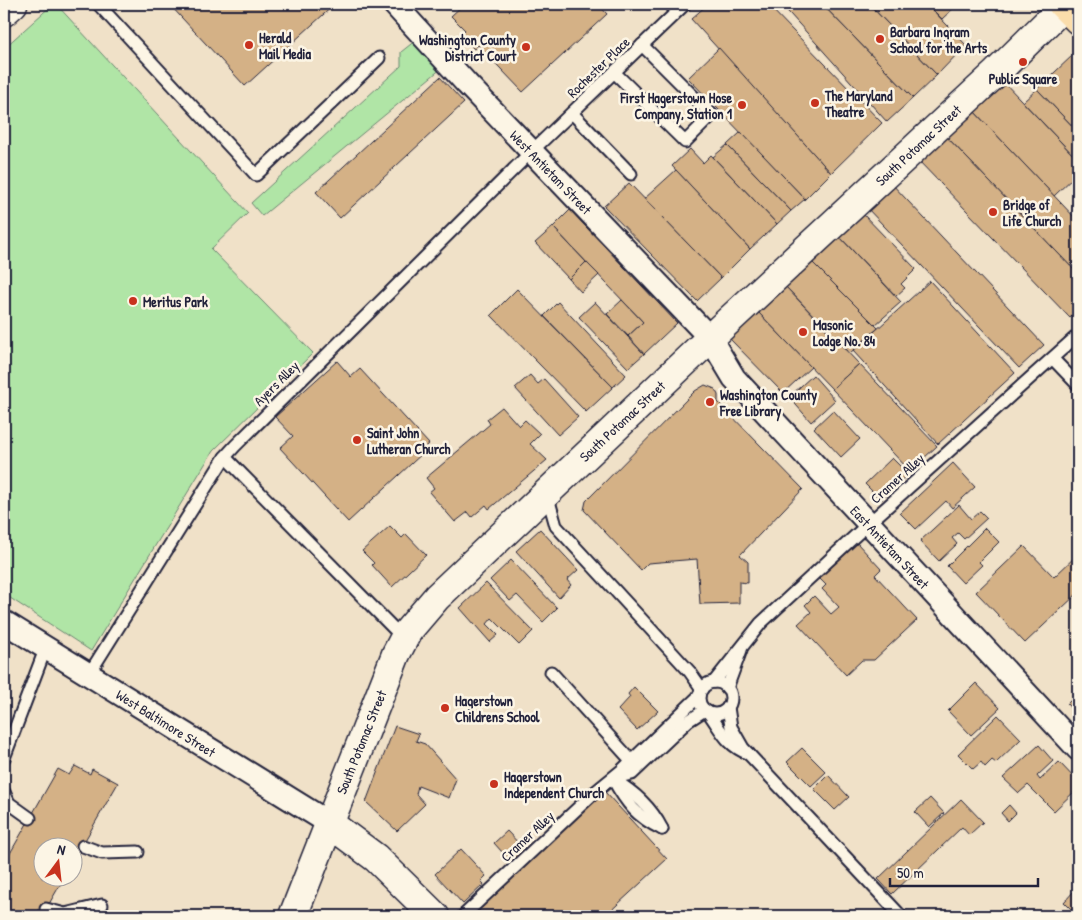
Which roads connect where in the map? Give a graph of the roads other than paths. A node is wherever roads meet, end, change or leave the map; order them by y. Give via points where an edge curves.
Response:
1 (12, 4) edge
2 (98, 4) edge
3 (394, 4) edge
4 (685, 4) edge
5 (1068, 8) edge
6 (4, 12) edge
7 (642, 45) junction
8 (379, 58) dead end
9 (614, 72) junction
10 (572, 113) junction
11 (532, 151) junction
12 (631, 174) dead end
13 (1078, 335) edge
14 (710, 338) junction
15 (1053, 359) junction
16 (1078, 385) edge
17 (225, 457) junction
18 (546, 492) junction
19 (868, 524) junction
20 (4, 622) edge
21 (404, 639) junction
22 (46, 647) junction
23 (741, 649) junction
24 (550, 672) dead end
25 (89, 674) junction
26 (714, 682) junction
27 (727, 688) junction
28 (701, 692) junction
29 (728, 707) junction
30 (707, 711) junction
31 (1078, 749) edge
32 (749, 754) junction
33 (4, 758) edge
34 (634, 765) junction
35 (613, 779) junction
36 (4, 792) edge
37 (30, 818) dead end
38 (329, 823) junction
39 (82, 846) dead end
40 (138, 852) dead end
41 (102, 905) dead end
42 (46, 909) dead end
43 (293, 916) edge
44 (434, 916) edge
45 (463, 916) edge
46 (901, 916) edge

1 - 6 main road
2 - 8 lane via 256,175
3 - 11 street, West Antietam Street
4 - 7 lane, Rochester Place
5 - 14 main road, South Potomac Street
7 - 9 lane, Rochester Place
7 - 9 lane via 712,115 684,142
9 - 10 lane, Rochester Place
10 - 11 lane, Rochester Place
10 - 12 lane
11 - 14 street, West Antietam Street
11 - 17 lane, Ayers Alley
13 - 15 lane, Cramer Alley
14 - 18 main road, South Potomac Street
14 - 19 street, East Antietam Street via 734,378
15 - 16 lane
15 - 19 lane, Cramer Alley
17 - 21 lane
17 - 25 lane, Ayers Alley
18 - 21 main road, South Potomac Street via 437,597
18 - 28 lane via 556,526 690,672
19 - 23 lane, Cramer Alley via 761,623
19 - 31 street, East Antietam Street
20 - 22 street, West Baltimore Street
21 - 38 main road, South Potomac Street
22 - 25 street, West Baltimore Street
22 - 33 lane
23 - 26 lane, Cramer Alley via 732,656
23 - 27 lane, Cramer Alley
24 - 34 lane
25 - 38 street, West Baltimore Street
26 - 27 lane
26 - 28 lane, Cramer Alley
27 - 29 lane, Cramer Alley via 730,694
28 - 30 lane via 700,702
28 - 34 lane, Cramer Alley
29 - 30 lane, Cramer Alley via 716,714
29 - 32 lane via 731,727
30 - 32 lane via 727,741
30 - 34 lane, Cramer Alley via 688,720
32 - 46 lane
34 - 35 lane, Cramer Alley via 632,774
35 - 35 lane via 624,800 645,821 662,829 654,813
35 - 45 lane, Cramer Alley via 595,792
36 - 37 lane via 9,803
38 - 43 main road, South Potomac Street
38 - 44 main road via 376,858
39 - 40 lane via 102,853
41 - 42 lane via 65,914

